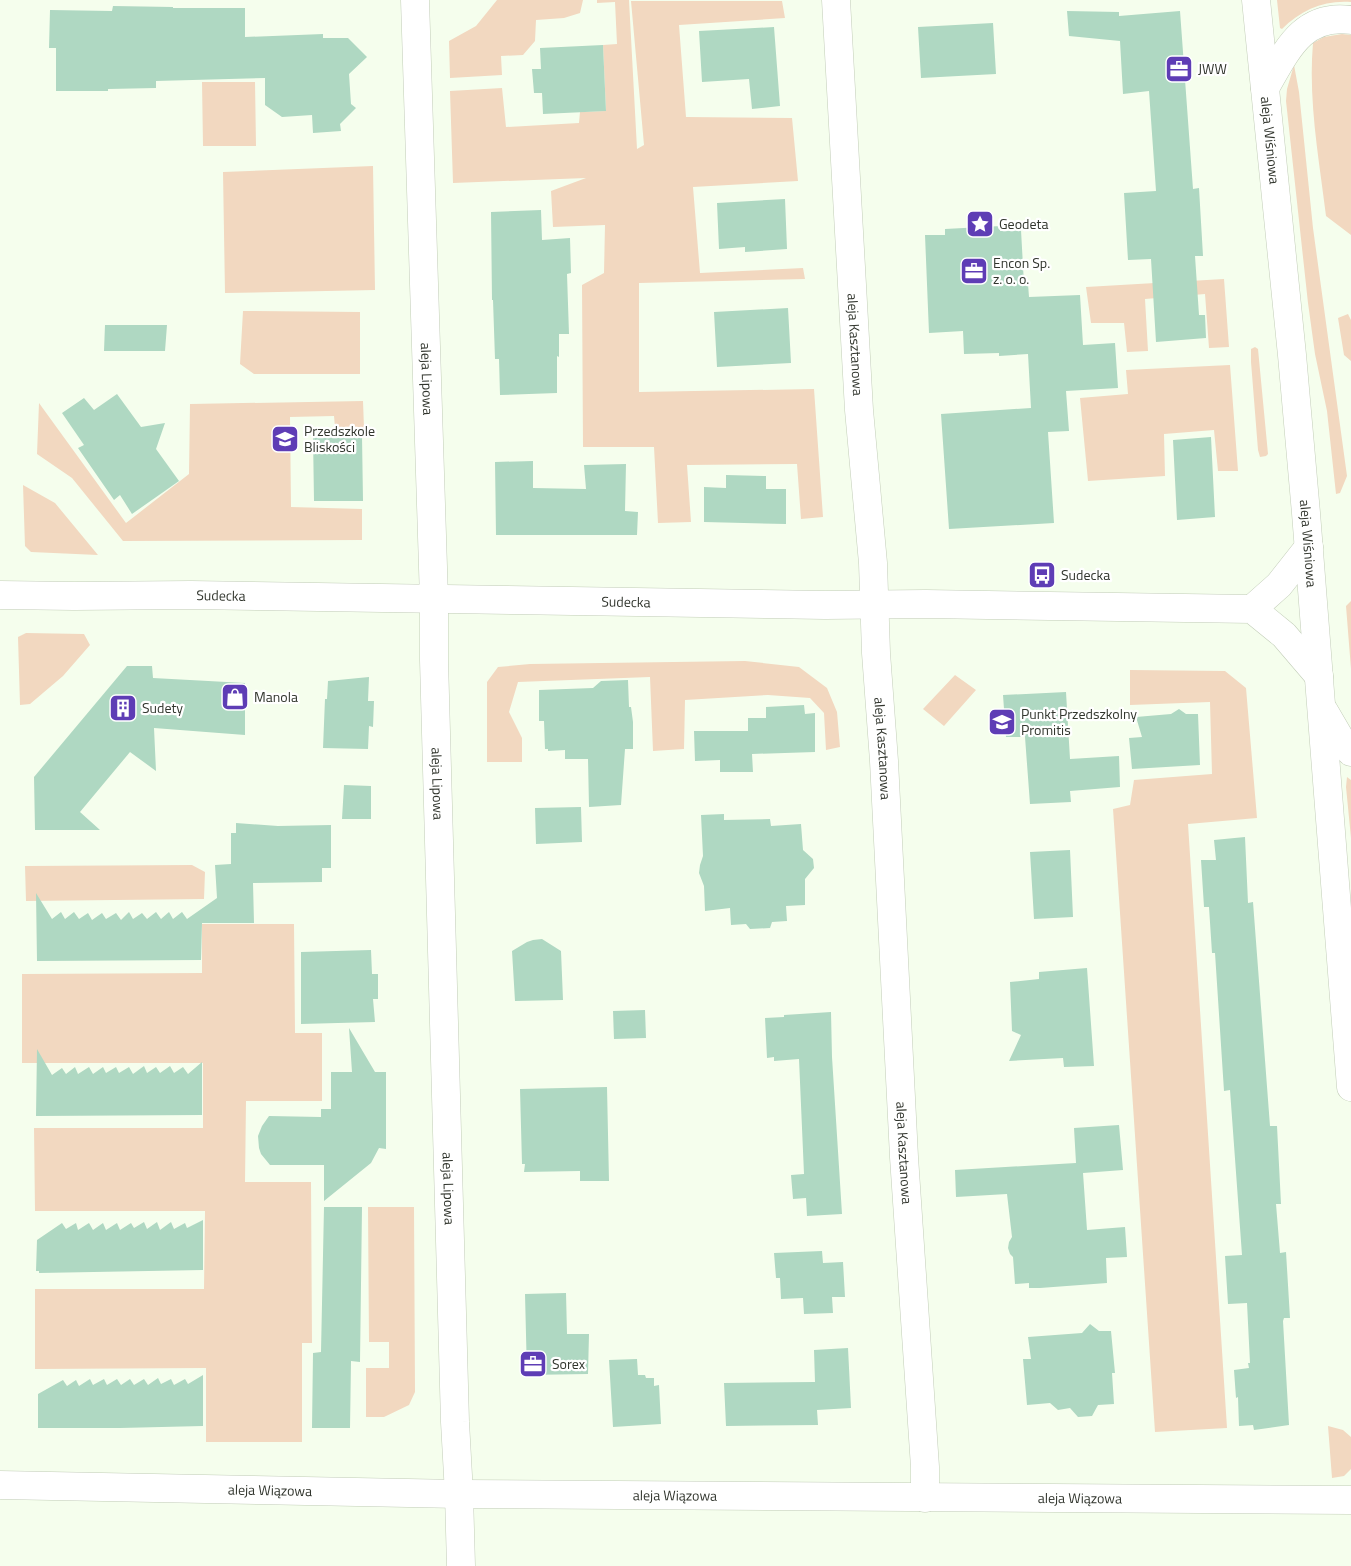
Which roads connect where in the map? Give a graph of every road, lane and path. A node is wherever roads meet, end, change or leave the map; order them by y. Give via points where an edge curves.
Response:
1 (415, 0) edge
2 (836, 0) edge
3 (1256, 0) edge
4 (1351, 20) edge
5 (1265, 88) junction
6 (1308, 547) junction
7 (0, 596) edge
8 (434, 599) junction
9 (874, 604) junction
10 (1252, 609) junction
11 (1319, 676) junction
12 (1322, 708) junction
13 (1351, 752) edge
14 (1351, 1087) edge
15 (0, 1485) edge
16 (459, 1494) junction
17 (925, 1498) junction
18 (1351, 1500) edge
19 (462, 1566) edge

1 - 8 street, aleja Lipowa
2 - 9 street, aleja Kasztanowa via 859,410
3 - 5 street, aleja Wiśniowa
4 - 5 street via 1334,18 1318,22 1304,33 1292,43
5 - 6 street, aleja Wiśniowa
6 - 10 street via 1279,585
6 - 11 street, aleja Wiśniowa
7 - 8 street, Sudecka
8 - 9 street, Sudecka
8 - 16 street, aleja Lipowa via 454,1412
9 - 10 street, Sudecka
9 - 17 street, aleja Kasztanowa
10 - 11 street via 1284,635
11 - 12 street, aleja Wiśniowa
12 - 13 street
12 - 14 street, aleja Wiśniowa
15 - 16 street, aleja Wiązowa
16 - 17 street, aleja Wiązowa
16 - 19 street, aleja Lipowa
17 - 18 street, aleja Wiązowa

